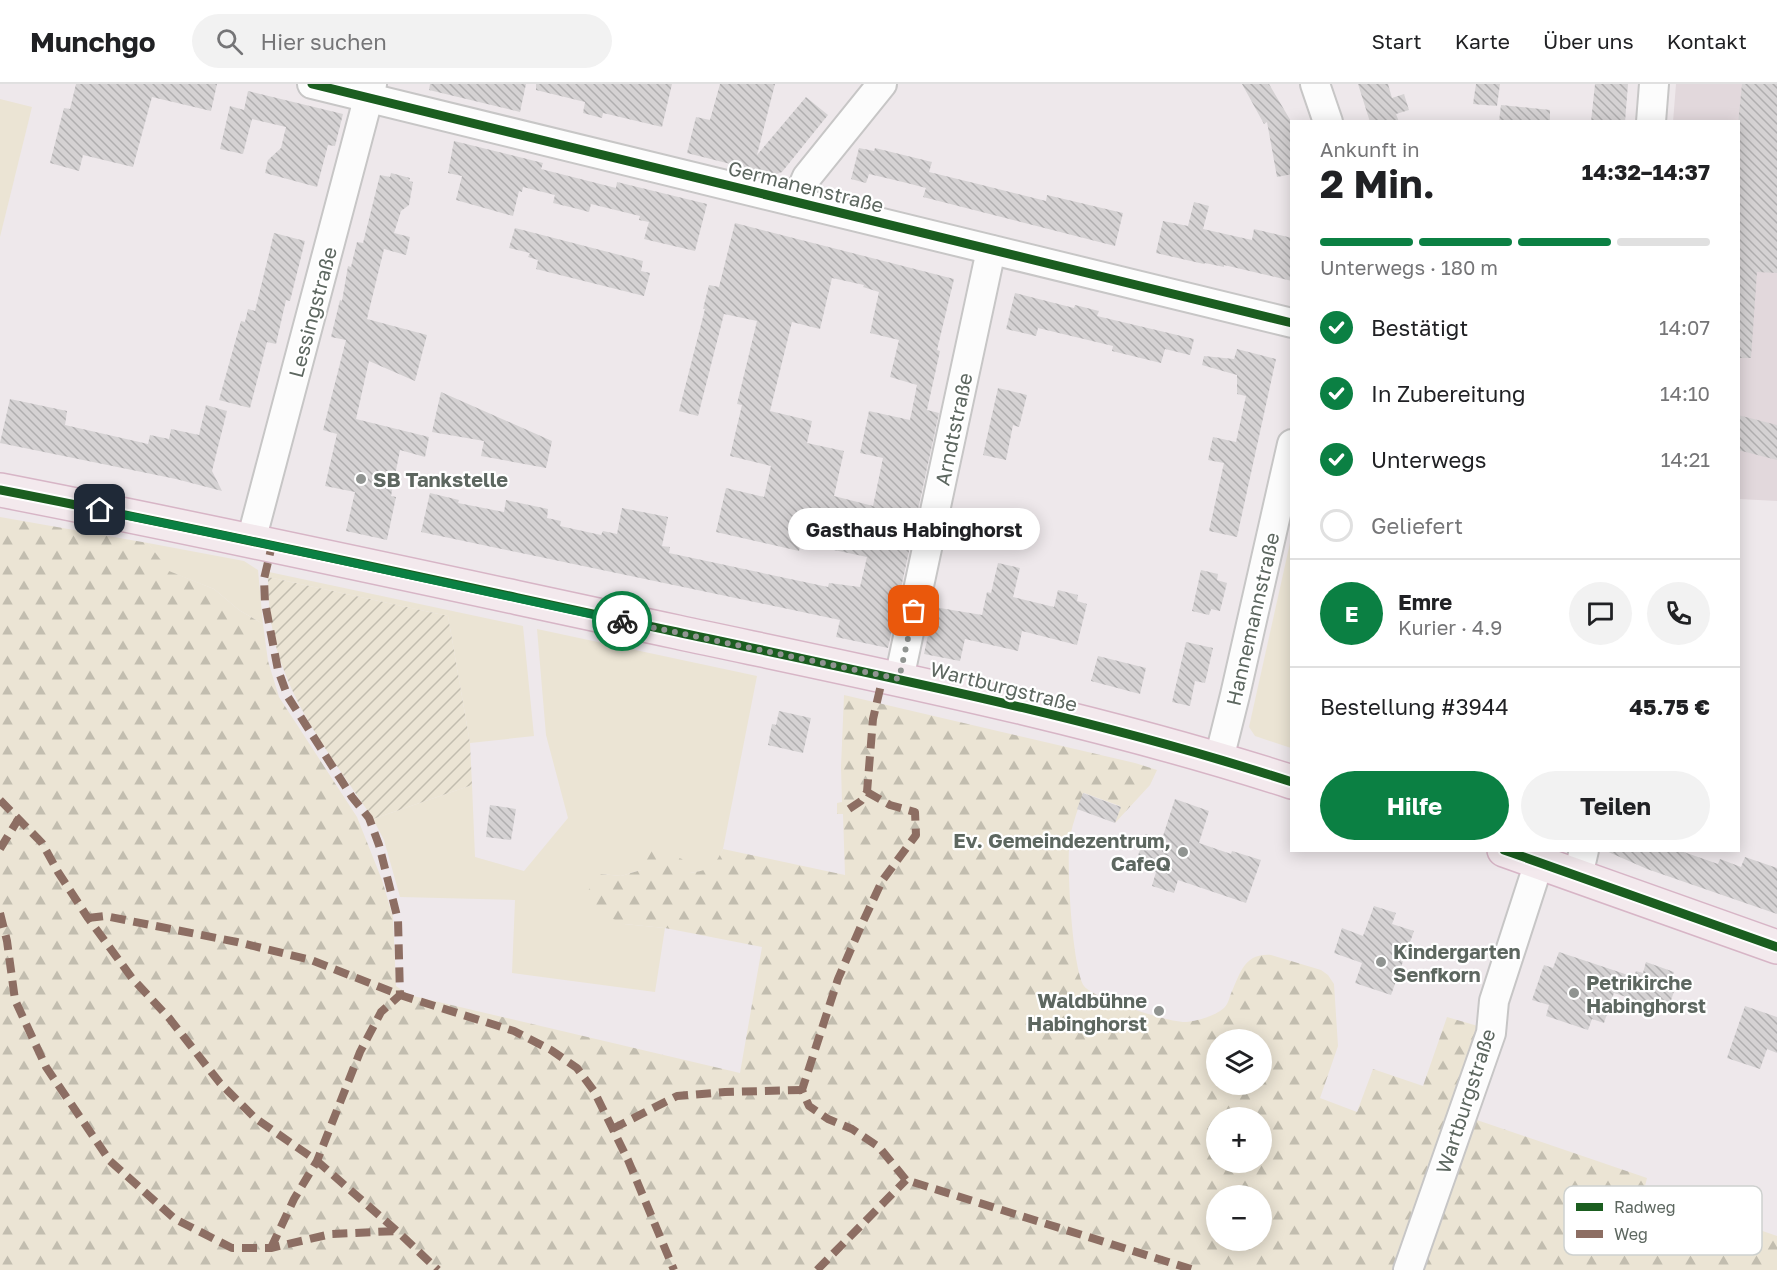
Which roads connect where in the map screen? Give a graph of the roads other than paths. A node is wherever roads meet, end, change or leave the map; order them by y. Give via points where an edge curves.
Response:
1 (312, 84) edge
2 (882, 84) edge
3 (1315, 84) edge
4 (1654, 84) edge
5 (371, 91) edge
6 (1327, 120) edge
7 (1651, 120) edge
8 (796, 202) junction
9 (991, 250) junction
10 (1290, 323) edge
11 (1290, 453) edge
12 (0, 490) edge
13 (251, 541) junction
14 (899, 679) junction
15 (1219, 759) junction
16 (1290, 781) edge
17 (1516, 852) edge
18 (1541, 856) edge
19 (1581, 863) edge
20 (1777, 947) edge
21 (1408, 1270) edge

1 - 5 street, Germanenstraße
2 - 8 street via 807,177
3 - 6 street
4 - 7 street
5 - 8 street, Germanenstraße
5 - 13 street, Lessingstraße
8 - 9 street, Germanenstraße
9 - 10 street, Germanenstraße
9 - 14 street, Arndtstraße
11 - 15 street, Hannemannstraße
12 - 13 main road, Wartburgstraße
13 - 14 main road, Wartburgstraße
14 - 15 main road, Wartburgstraße
15 - 16 main road, Wartburgstraße
17 - 18 main road
18 - 19 main road
18 - 21 street, Wartburgstraße via 1494,1001 1491,1033
19 - 20 main road

